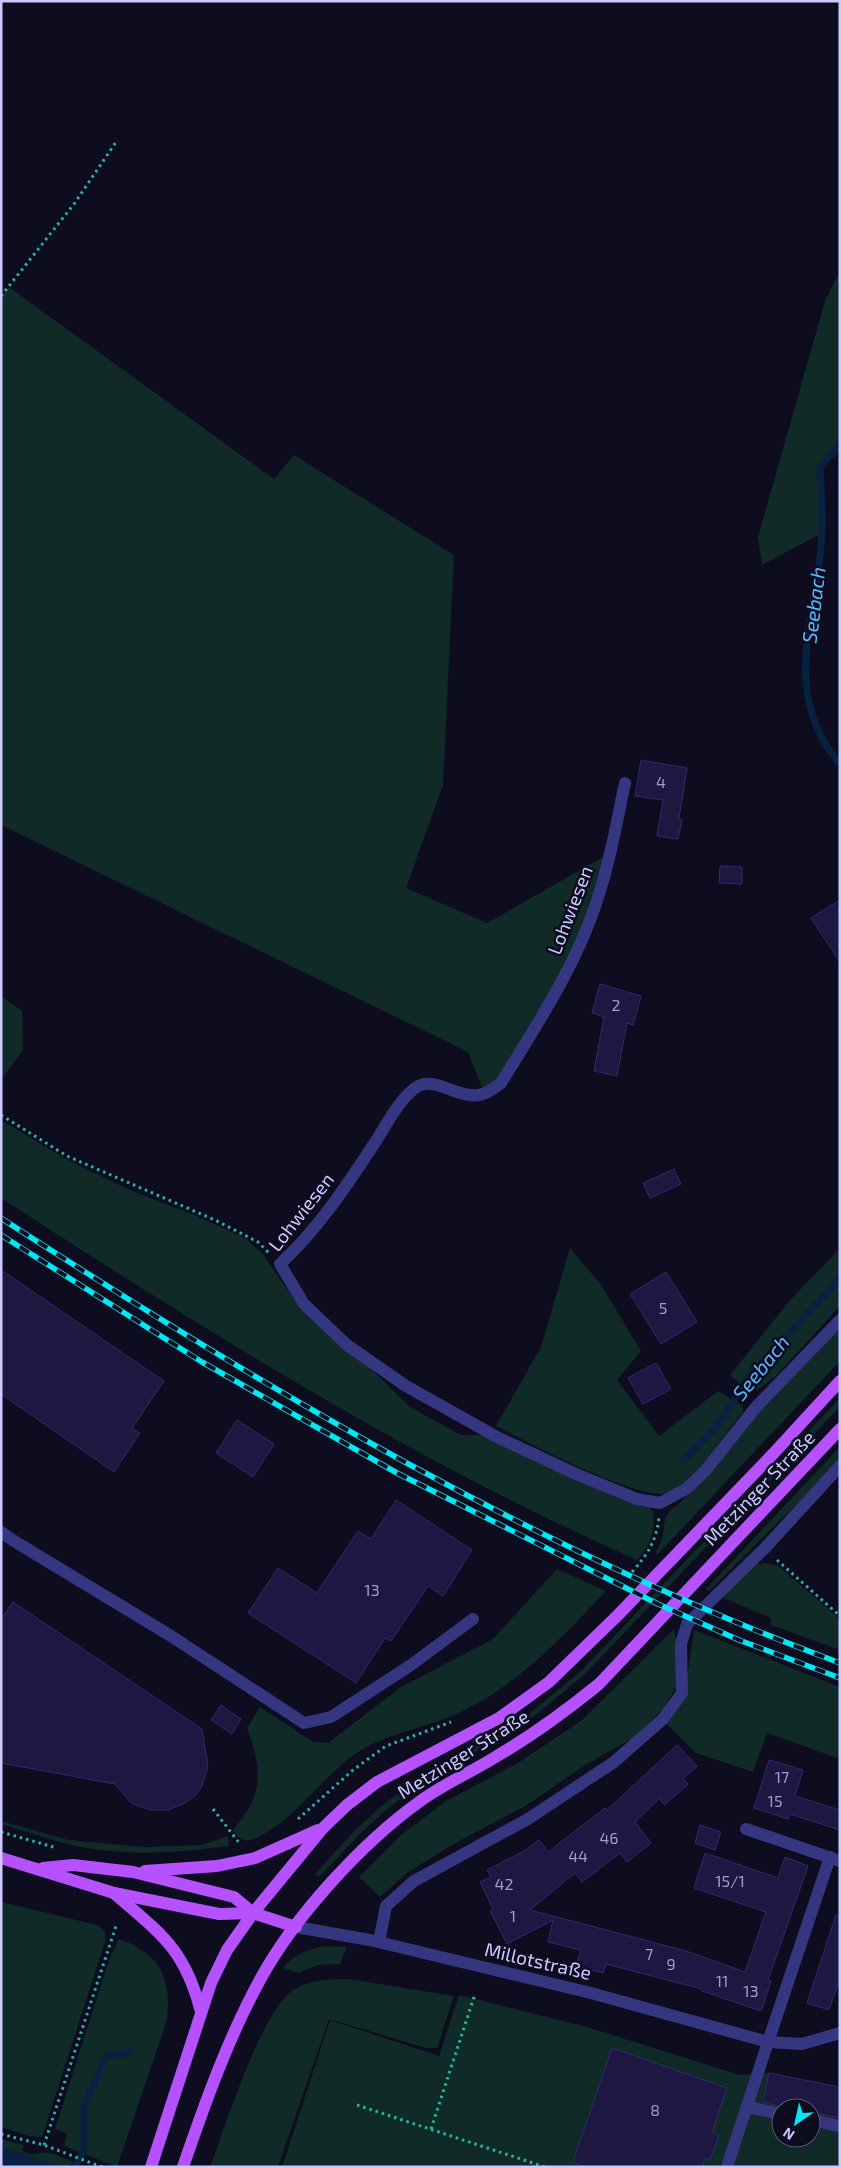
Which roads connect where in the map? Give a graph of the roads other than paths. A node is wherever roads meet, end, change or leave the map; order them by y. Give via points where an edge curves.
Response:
1 (625, 783) dead end
2 (840, 1320) edge
3 (840, 1381) edge
4 (840, 1429) edge
5 (840, 1466) edge
6 (1, 1532) edge
7 (473, 1619) dead end
8 (323, 1828) junction
9 (746, 1829) dead end
10 (1, 1858) edge
11 (835, 1859) edge
12 (40, 1868) junction
13 (133, 1872) junction
14 (114, 1893) junction
15 (253, 1913) junction
16 (296, 1926) junction
17 (379, 1942) junction
18 (201, 2012) junction
19 (840, 2033) edge
20 (768, 2042) junction
21 (747, 2107) junction
22 (771, 2112) edge
23 (821, 2122) edge
24 (840, 2126) edge
25 (151, 2167) edge
26 (183, 2167) edge
27 (727, 2167) edge

1 - 2 street, Lohwiesen via 599,896 582,938 565,974 501,1082 484,1094 471,1096 427,1084 415,1088 303,1243 280,1264 304,1304 347,1345 406,1386 497,1437 576,1474 637,1499 660,1503 686,1489 705,1471 756,1407
3 - 8 main road, Metzinger Straße via 618,1615 549,1682 499,1718 377,1782
4 - 16 main road, Metzinger Straße via 599,1684 564,1713 499,1756 421,1800 391,1822 330,1884
5 - 17 street via 765,1548 687,1624 681,1644 682,1693 663,1720 614,1762 528,1819 414,1881 386,1906
6 - 7 street via 171,1636 304,1723 331,1717
8 - 13 main road via 250,1859 216,1866
8 - 15 main road
9 - 11 street
10 - 12 main road
11 - 20 street
12 - 13 main road via 73,1865
12 - 14 main road
13 - 15 main road via 234,1897
14 - 15 main road via 220,1914
14 - 18 main road via 171,1943 188,1972
15 - 16 main road
15 - 18 main road via 227,1950
16 - 17 street, Millotstraße
16 - 26 main road, Metzinger Straße via 268,1966 242,2016 210,2090
17 - 20 street, Millotstraße via 592,1993
18 - 25 main road
19 - 20 street, Millotstraße via 802,2044
20 - 21 street
21 - 22 street
21 - 27 street
23 - 24 street

